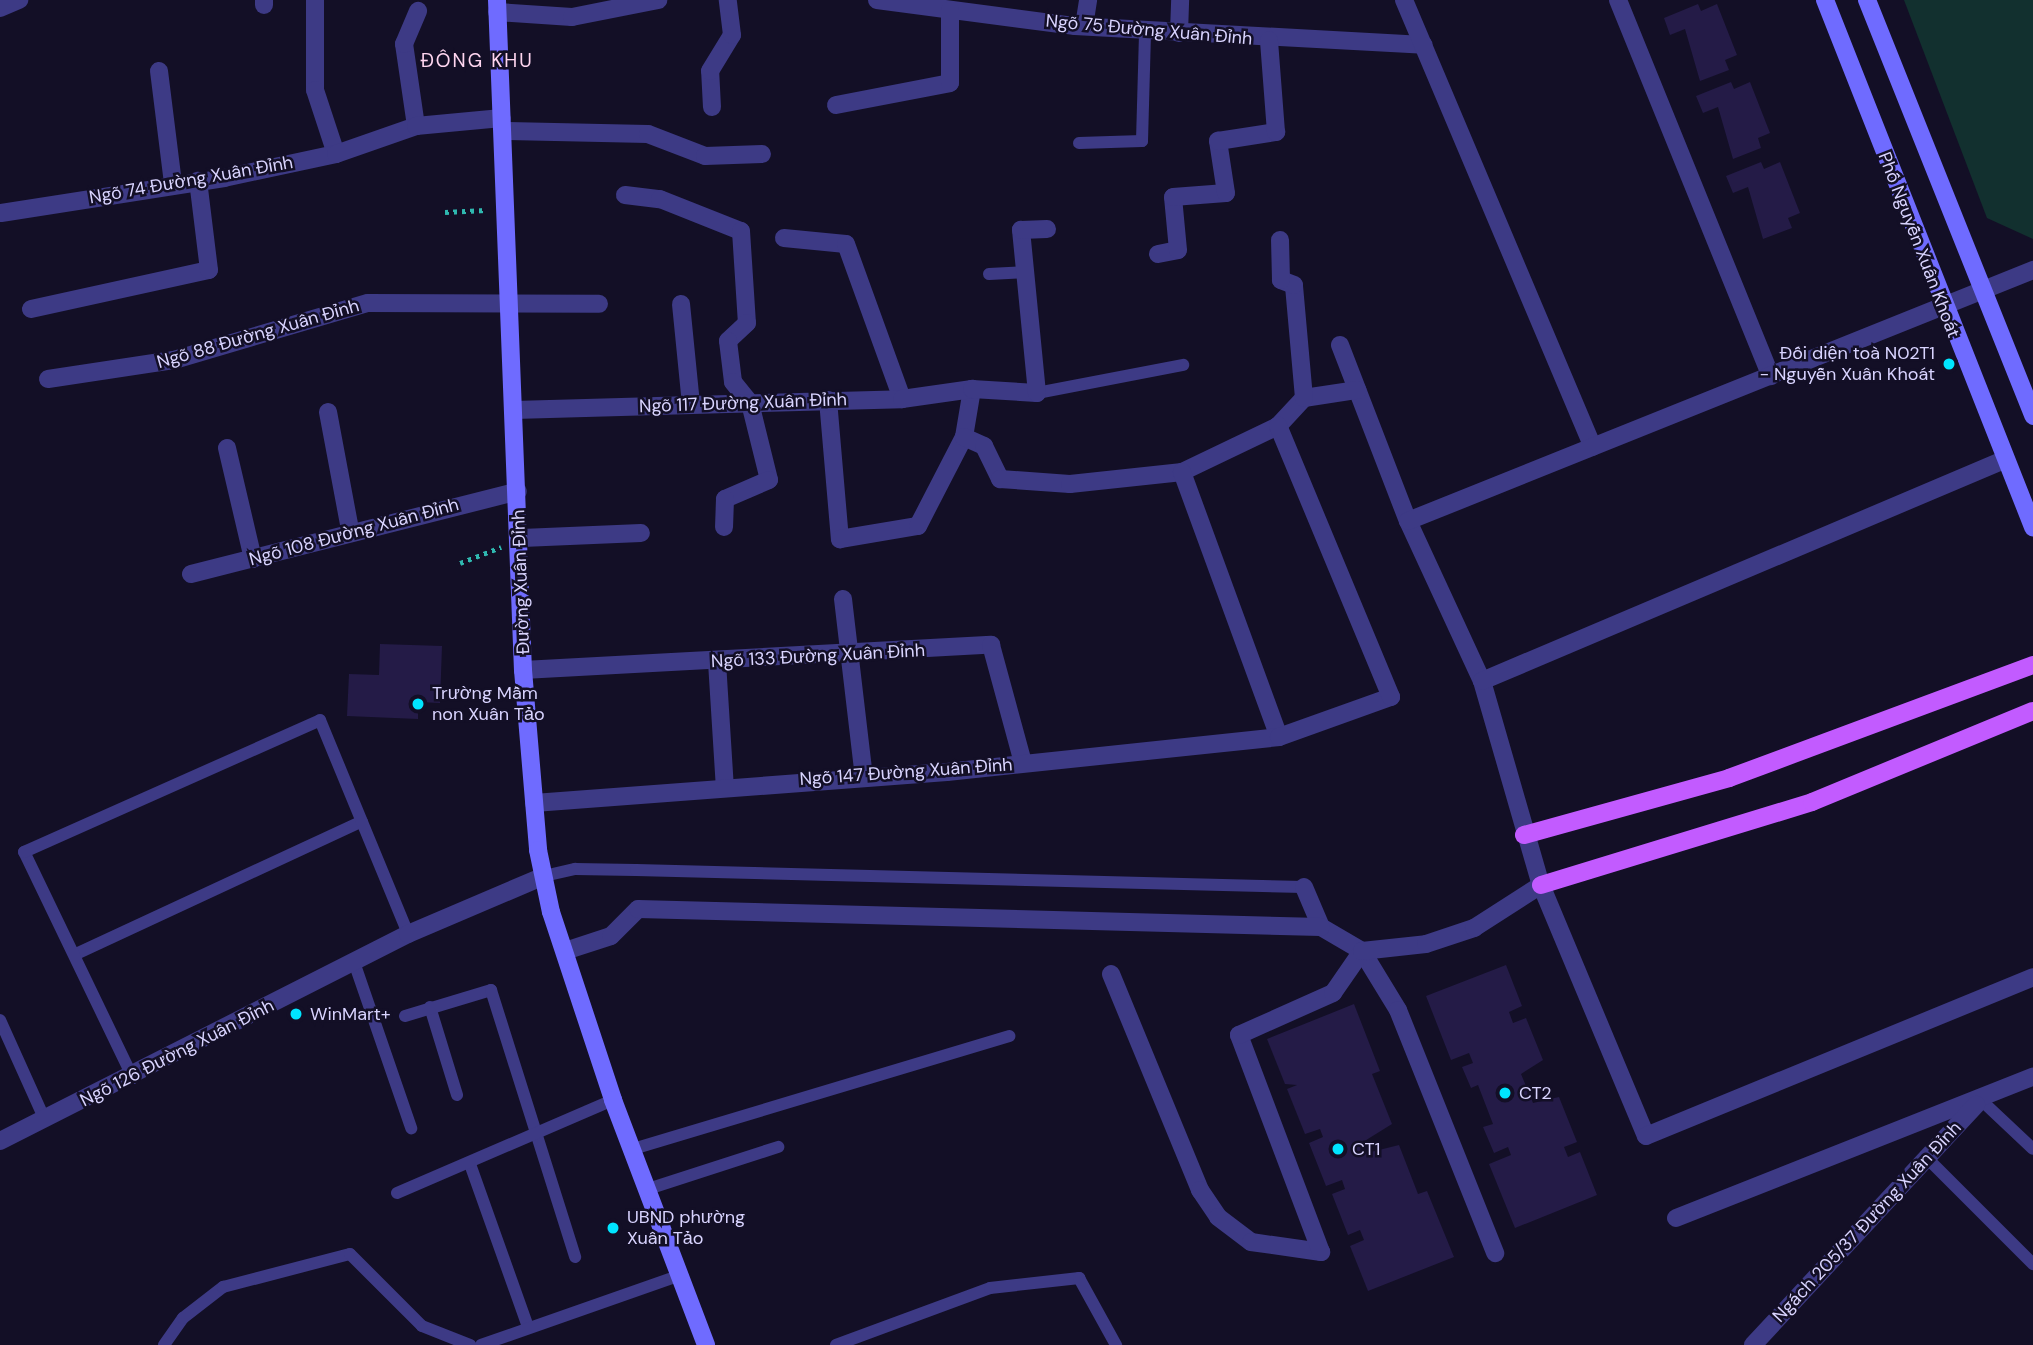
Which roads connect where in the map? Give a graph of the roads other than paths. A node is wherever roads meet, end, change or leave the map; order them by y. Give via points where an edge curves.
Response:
1 (19, 0) edge
2 (315, 0) edge
3 (658, 0) edge
4 (728, 0) edge
5 (877, 0) edge
6 (1088, 0) edge
7 (1180, 0) edge
8 (1404, 0) edge
9 (1618, 0) edge
10 (1825, 0) edge
11 (1867, 0) edge
12 (497, 6) edge
13 (0, 8) edge
14 (1001, 8) edge
15 (950, 10) junction
16 (418, 11) dead end
17 (1084, 26) junction
18 (1145, 31) junction
19 (1178, 33) junction
20 (1269, 40) junction
21 (1423, 45) junction
22 (159, 71) dead end
23 (836, 105) dead end
24 (712, 107) dead end
25 (503, 125) junction
26 (416, 126) junction
27 (1079, 143) dead end
28 (336, 153) junction
29 (762, 154) dead end
30 (198, 181) junction
31 (173, 183) junction
32 (625, 195) dead end
33 (1, 213) edge
34 (1047, 229) dead end
35 (784, 238) dead end
36 (1280, 240) dead end
37 (1158, 254) dead end
38 (2033, 270) edge
39 (1025, 272) junction
40 (989, 274) dead end
41 (1980, 290) junction
42 (510, 300) junction
43 (1941, 303) junction
44 (599, 304) dead end
45 (681, 304) dead end
46 (30, 309) dead end
47 (1340, 345) dead end
48 (1183, 365) dead end
49 (1771, 376) junction
50 (48, 379) dead end
51 (972, 389) junction
52 (1357, 390) junction
53 (1037, 393) junction
54 (1304, 398) junction
55 (902, 399) junction
56 (828, 400) junction
57 (750, 403) junction
58 (691, 404) junction
59 (514, 410) junction
60 (328, 412) dead end
61 (2033, 416) edge
62 (1278, 426) junction
63 (964, 438) junction
64 (1593, 447) junction
65 (227, 448) dead end
66 (2004, 460) junction
67 (1182, 472) junction
68 (518, 491) junction
69 (1408, 521) junction
70 (724, 527) dead end
71 (2033, 527) edge
72 (350, 530) junction
73 (641, 533) dead end
74 (522, 538) junction
75 (253, 559) junction
76 (191, 574) dead end
77 (843, 599) dead end
78 (852, 654) junction
79 (717, 662) junction
80 (2033, 666) edge
81 (523, 670) junction
82 (1482, 681) junction
83 (2033, 711) edge
84 (1279, 737) junction
85 (1023, 763) junction
86 (864, 777) junction
87 (725, 788) junction
88 (534, 803) junction
89 (362, 821) junction
90 (1524, 835) junction
91 (544, 876) junction
92 (1541, 885) junction
93 (1304, 887) joint
94 (1321, 927) junction
95 (408, 934) junction
96 (565, 951) junction
97 (1362, 951) junction
98 (76, 954) junction
99 (354, 962) junction
100 (1111, 974) dead end
101 (2033, 977) edge
102 (430, 1007) junction
103 (405, 1016) dead end
104 (0, 1020) edge
105 (1009, 1037) dead end
106 (2033, 1077) edge
107 (133, 1078) junction
108 (457, 1095) dead end
109 (613, 1100) junction
110 (1981, 1100) junction
111 (45, 1120) junction
112 (411, 1128) dead end
113 (534, 1138) junction
114 (0, 1141) edge
115 (778, 1147) dead end
116 (633, 1149) junction
117 (2033, 1149) edge
118 (1926, 1156) junction
119 (470, 1164) junction
120 (648, 1189) junction
121 (397, 1192) dead end
122 (1676, 1218) dead end
123 (1495, 1253) dead end
124 (575, 1257) dead end
125 (2033, 1264) edge
126 (681, 1275) junction
127 (528, 1327) junction
128 (164, 1345) edge
129 (470, 1345) edge
130 (481, 1345) edge
131 (706, 1345) edge
132 (836, 1345) edge
133 (1116, 1345) edge
134 (1753, 1345) edge

1 - 13 street
2 - 28 street via 316,90
3 - 12 street via 572,17
4 - 24 street via 732,35 710,71
5 - 15 street, Ngõ 75 Đường Xuân Đỉnh
6 - 17 street
7 - 19 street
8 - 21 street
9 - 49 street
10 - 43 street, Phố Nguyễn Xuân Khoát
11 - 41 street
12 - 25 street, Đường Xuân Đỉnh
14 - 15 street, Ngõ 75 Đường Xuân Đỉnh
14 - 17 street, Ngõ 75 Đường Xuân Đỉnh
15 - 23 street via 950,83
16 - 26 street via 404,44
17 - 18 street, Ngõ 75 Đường Xuân Đỉnh
18 - 19 street, Ngõ 75 Đường Xuân Đỉnh
18 - 27 lane via 1142,141
19 - 20 street, Ngõ 75 Đường Xuân Đỉnh
20 - 21 street, Ngõ 75 Đường Xuân Đỉnh
20 - 37 street via 1276,132 1218,141 1226,193 1173,197 1178,250
21 - 64 street
22 - 31 street
25 - 26 street, Ngõ 74 Đường Xuân Đỉnh
25 - 29 street, Ngõ 74 Đường Xuân Đỉnh via 648,134 705,156
25 - 42 street, Đường Xuân Đỉnh
26 - 28 street, Ngõ 74 Đường Xuân Đỉnh
28 - 30 street, Ngõ 74 Đường Xuân Đỉnh
30 - 31 street, Ngõ 74 Đường Xuân Đỉnh
30 - 46 street via 209,270
31 - 33 street, Ngõ 74 Đường Xuân Đỉnh
32 - 57 street via 660,199 741,231 747,324 728,341 733,382
34 - 39 street via 1021,230
35 - 55 street via 846,244
36 - 54 street via 1282,280 1294,285
38 - 41 street
39 - 40 lane
39 - 53 street
41 - 43 street
41 - 61 street
42 - 44 street, Ngõ 88 Đường Xuân Đỉnh
42 - 50 street, Ngõ 88 Đường Xuân Đỉnh via 368,303 174,360
42 - 59 street, Đường Xuân Đỉnh
43 - 49 street
43 - 66 street, Phố Nguyễn Xuân Khoát
45 - 58 street
47 - 52 street
48 - 53 lane
49 - 64 street
51 - 53 street, Ngõ 117 Đường Xuân Đỉnh
51 - 55 street, Ngõ 117 Đường Xuân Đỉnh
51 - 63 street
52 - 54 street
52 - 69 street
54 - 62 street
55 - 56 street, Ngõ 117 Đường Xuân Đỉnh
56 - 57 street, Ngõ 117 Đường Xuân Đỉnh
56 - 63 street via 840,539 918,526
57 - 58 street, Ngõ 117 Đường Xuân Đỉnh
57 - 70 street via 769,480 725,499
58 - 59 street, Ngõ 117 Đường Xuân Đỉnh
59 - 68 street, Đường Xuân Đỉnh
60 - 72 street
62 - 67 street
62 - 84 street, Ngõ 147 Đường Xuân Đỉnh via 1391,697
63 - 67 street via 985,446 1000,479 1093,483
64 - 69 street
65 - 75 street
66 - 71 street, Phố Nguyễn Xuân Khoát
66 - 82 street
67 - 84 street
68 - 72 street, Ngõ 108 Đường Xuân Đỉnh
68 - 74 street, Đường Xuân Đỉnh
69 - 82 street
72 - 75 street, Ngõ 108 Đường Xuân Đỉnh
73 - 74 street
74 - 81 street, Đường Xuân Đỉnh
75 - 76 street, Ngõ 108 Đường Xuân Đỉnh
77 - 78 street
78 - 79 street, Ngõ 133 Đường Xuân Đỉnh
78 - 85 street, Ngõ 133 Đường Xuân Đỉnh via 991,645
78 - 86 street
79 - 81 street, Ngõ 133 Đường Xuân Đỉnh
79 - 87 street
80 - 90 main road via 1729,778
81 - 88 street, Đường Xuân Đỉnh
82 - 90 street
83 - 92 main road via 1812,802
84 - 85 street, Ngõ 147 Đường Xuân Đỉnh
85 - 86 street, Ngõ 147 Đường Xuân Đỉnh
86 - 87 street, Ngõ 147 Đường Xuân Đỉnh
87 - 88 street, Ngõ 147 Đường Xuân Đỉnh
88 - 91 street, Đường Xuân Đỉnh
89 - 95 lane
89 - 98 lane
89 - 98 lane via 320,720 24,852
90 - 92 street
91 - 93 lane via 636,870
91 - 95 street, Ngõ 126 Đường Xuân Đỉnh
91 - 96 street, Đường Xuân Đỉnh
92 - 97 street via 1474,928 1426,944
92 - 101 street via 1646,1136
93 - 94 street
94 - 96 street via 638,909 611,936
94 - 97 street
95 - 99 street, Ngõ 126 Đường Xuân Đỉnh
96 - 109 street, Đường Xuân Đỉnh
97 - 100 street via 1334,993 1239,1035 1321,1252 1251,1241 1219,1217 1200,1190
97 - 123 street via 1398,1010
98 - 107 lane
99 - 107 street, Ngõ 126 Đường Xuân Đỉnh
99 - 112 lane
102 - 103 lane
102 - 108 lane
102 - 113 lane via 491,990 532,1105
104 - 111 lane
105 - 116 lane
106 - 110 street
107 - 111 street, Ngõ 126 Đường Xuân Đỉnh
109 - 113 lane
109 - 116 street, Đường Xuân Đỉnh
110 - 117 lane
110 - 118 street, Ngách 205/37 Đường Xuân Đỉnh
110 - 122 street
111 - 114 street, Ngõ 126 Đường Xuân Đỉnh
113 - 119 lane
113 - 124 lane
115 - 120 lane
116 - 120 street, Đường Xuân Đỉnh
118 - 125 lane
118 - 134 street, Ngách 205/37 Đường Xuân Đỉnh
119 - 121 lane
119 - 127 lane
120 - 126 street, Đường Xuân Đỉnh
126 - 127 lane
126 - 131 street, Đường Xuân Đỉnh
127 - 130 lane
128 - 129 lane via 183,1318 223,1287 351,1254 422,1326
132 - 133 lane via 990,1288 1079,1278

